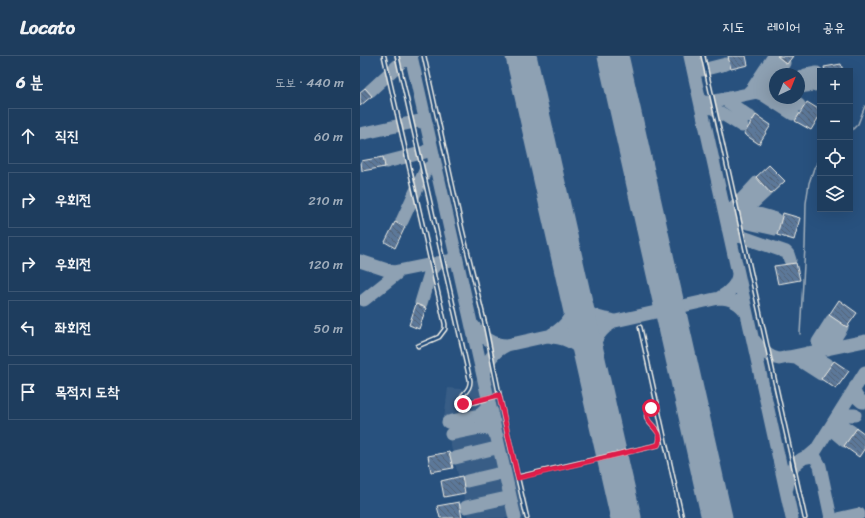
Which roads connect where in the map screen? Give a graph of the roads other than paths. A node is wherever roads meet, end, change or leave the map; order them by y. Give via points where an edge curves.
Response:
1 (384, 56) edge
2 (396, 56) edge
3 (424, 56) edge
4 (703, 56) edge
5 (640, 327) dead end
6 (418, 346) dead end
7 (499, 395) junction
8 (657, 402) junction
9 (518, 478) junction
10 (527, 518) edge
11 (682, 518) edge
12 (805, 518) edge

1 - 6 lane via 445,324 445,329 439,336
2 - 7 lane via 470,380 469,388 459,401 461,404 467,404
3 - 7 lane
4 - 12 lane
5 - 8 lane
7 - 9 lane
8 - 9 lane via 647,411 647,416 650,424 658,431 658,445
8 - 11 lane
9 - 10 lane

